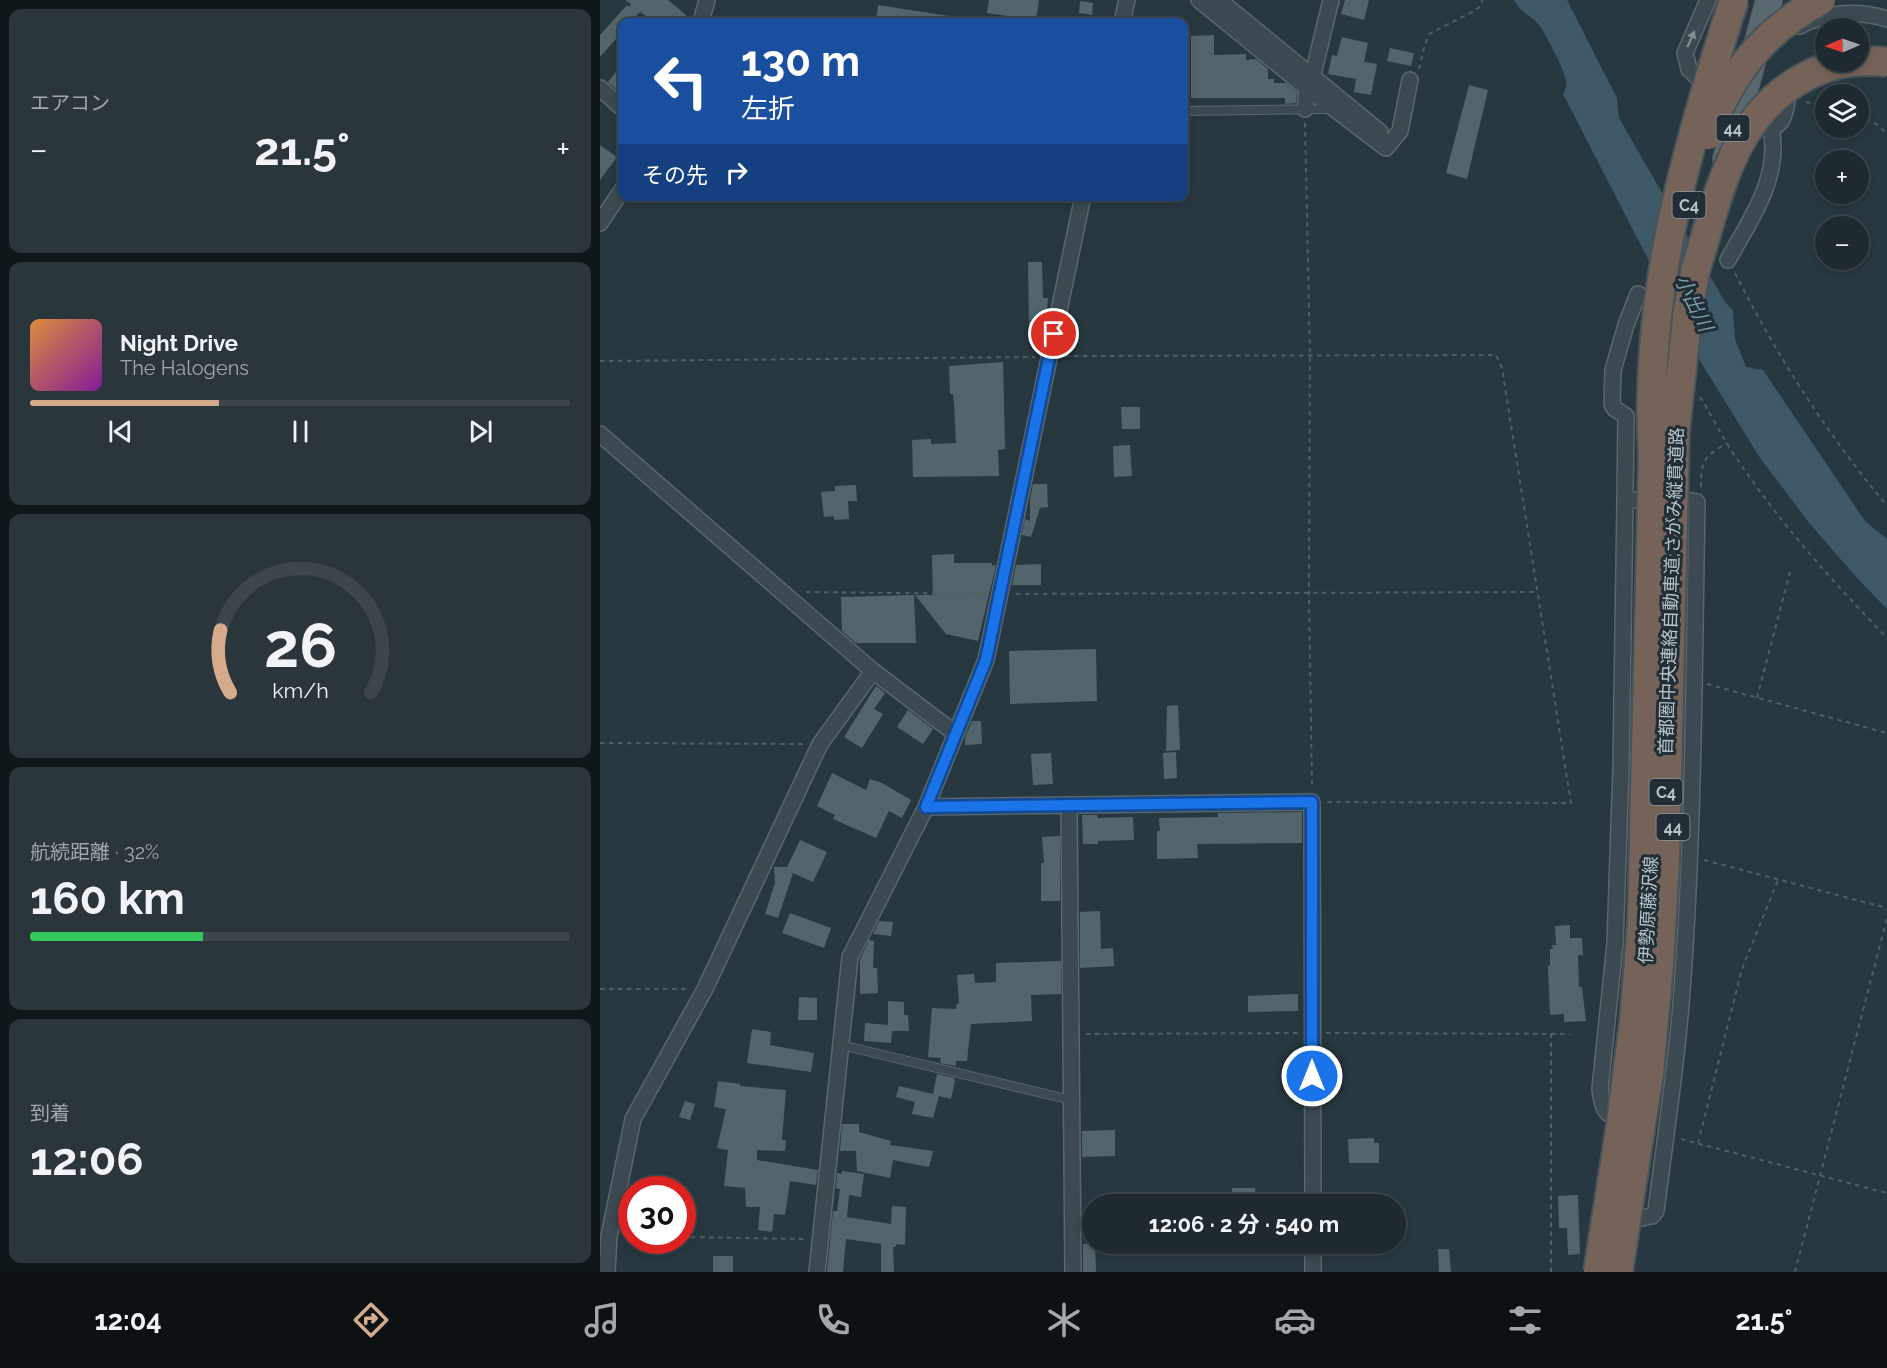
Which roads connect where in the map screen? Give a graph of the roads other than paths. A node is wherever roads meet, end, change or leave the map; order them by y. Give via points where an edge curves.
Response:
1 (707, 0) edge
2 (1127, 0) edge
3 (1199, 0) edge
4 (1219, 0) edge
5 (1331, 0) edge
6 (1708, 0) edge
7 (1734, 0) edge
8 (1739, 0) edge
9 (1769, 0) edge
10 (1780, 0) edge
11 (1821, 0) edge
12 (702, 18) edge
13 (1123, 18) edge
14 (1887, 19) edge
15 (1869, 51) edge
16 (1887, 52) edge
17 (1815, 61) edge
18 (1887, 62) edge
19 (1696, 77) dead end
20 (1410, 80) road end
21 (1309, 81) junction
22 (1746, 82) junction
23 (600, 88) edge
24 (618, 104) edge
25 (1334, 109) junction
26 (1305, 110) junction
27 (1188, 111) edge
28 (1391, 142) junction
29 (618, 196) edge
30 (1082, 201) edge
31 (600, 223) edge
32 (1711, 262) junction
33 (1638, 294) dead end
34 (600, 434) edge
35 (1653, 456) junction
36 (1694, 502) road end
37 (873, 671) junction
38 (956, 734) junction
39 (1069, 806) junction
40 (926, 807) junction
41 (841, 1045) junction
42 (1071, 1100) junction
43 (1628, 1121) junction
44 (1313, 1194) edge
45 (1632, 1220) junction
46 (1313, 1254) edge
47 (607, 1272) edge
48 (817, 1272) edge
49 (1073, 1272) edge
50 (1313, 1272) edge
51 (1598, 1272) edge
52 (1604, 1272) edge
53 (1618, 1272) edge
54 (1624, 1272) edge

1 - 12 street
2 - 13 street
3 - 21 street
4 - 21 street
5 - 21 street
19 -> 6 street via 1689,69 1685,53
7 - 35 highway, C4, bridge via 1694,126 1667,250 1651,395
8 - 43 main road, 伊勢原藤沢線 / 44 via 1701,125 1684,199 1664,330 1648,929 1640,1035
9 - 22 main road, 44
10 - 32 highway, C4, bridge via 1734,121 1713,192
11 - 35 highway, C4, bridge via 1781,25 1740,69 1705,143 1681,237
14 - 22 street via 1856,13 1809,21 1769,51
15 - 16 street
17 - 32 street via 1789,90 1782,121 1777,126 1765,127 1774,146 1764,193
18 - 32 highway, C4, bridge via 1843,63 1826,68 1783,90 1759,113 1734,153
20 - 28 street via 1400,131
21 - 25 street
21 - 26 street
21 - 28 street
22 - 32 main road, 44 via 1728,148
23 - 24 street
25 - 26 lane
25 - 28 street via 1386,148
26 - 27 lane
29 - 31 street
30 - 38 street via 986,660
32 - 45 main road, 伊勢原藤沢線 / 44 via 1682,457 1671,892 1660,1033
32 - 53 highway, 首都圏中央連絡自動車道;さがみ縦貫道路 / C4, bridge via 1684,341 1675,432 1659,965 1649,1073
33 - 43 street via 1613,370 1612,404 1626,416 1631,500 1615,944 1600,1089 1602,1105 1609,1114
34 - 37 street
35 - 51 highway, 首都圏中央連絡自動車道;さがみ縦貫道路 / C4, bridge via 1642,922 1634,1022
36 - 45 street via 1690,856 1678,1046 1656,1211 1652,1216
37 - 38 street
37 - 47 street via 820,744 705,989 633,1119 609,1236
38 - 40 street
39 - 40 street
39 - 42 street
39 - 44 street via 1312,802
40 - 41 street via 850,957
41 - 42 lane
41 - 48 street
42 - 49 street
43 - 52 main road, 伊勢原藤沢線 / 44
45 - 54 main road, 伊勢原藤沢線 / 44
46 - 50 street

